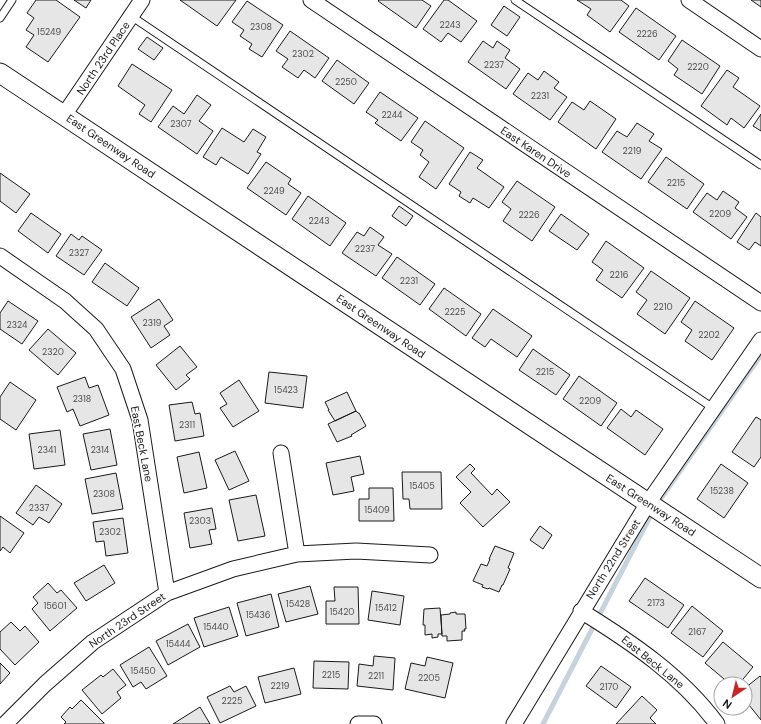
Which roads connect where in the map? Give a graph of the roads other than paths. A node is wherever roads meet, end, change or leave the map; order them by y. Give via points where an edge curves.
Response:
1 (12, 0) edge
2 (142, 0) edge
3 (311, 0) edge
4 (515, 0) edge
5 (689, 0) edge
6 (131, 16) junction
7 (0, 18) edge
8 (761, 49) edge
9 (0, 73) edge
10 (64, 115) junction
11 (761, 165) edge
12 (0, 256) edge
13 (761, 303) edge
14 (761, 340) edge
15 (713, 408) junction
16 (282, 453) dead end
17 (648, 503) junction
18 (297, 554) junction
19 (430, 555) dead end
20 (761, 578) edge
21 (167, 593) junction
22 (582, 611) junction
23 (5, 724) edge
24 (358, 724) edge
25 (374, 724) edge
26 (514, 724) edge
27 (716, 724) edge

1 - 7 lane
2 - 6 street, North 23rd Place
3 - 13 street, East Karen Drive
4 - 11 lane
5 - 8 street
6 - 10 street, North 23rd Place
6 - 15 lane
9 - 10 street, East Greenway Road
10 - 17 street, East Greenway Road
12 - 21 street, East Beck Lane via 65,301 91,324 123,369 140,420
14 - 15 street, North 22nd Street
15 - 17 street, North 22nd Street
16 - 18 street
17 - 20 street, East Greenway Road
17 - 22 street, North 22nd Street
18 - 19 street, North 23rd Street via 356,551
18 - 21 street, North 23rd Street via 233,569
21 - 23 street, North 23rd Street via 93,642 44,684
22 - 26 street, North 22nd Street
22 - 27 street, East Beck Lane via 655,661 684,686
24 - 25 street

